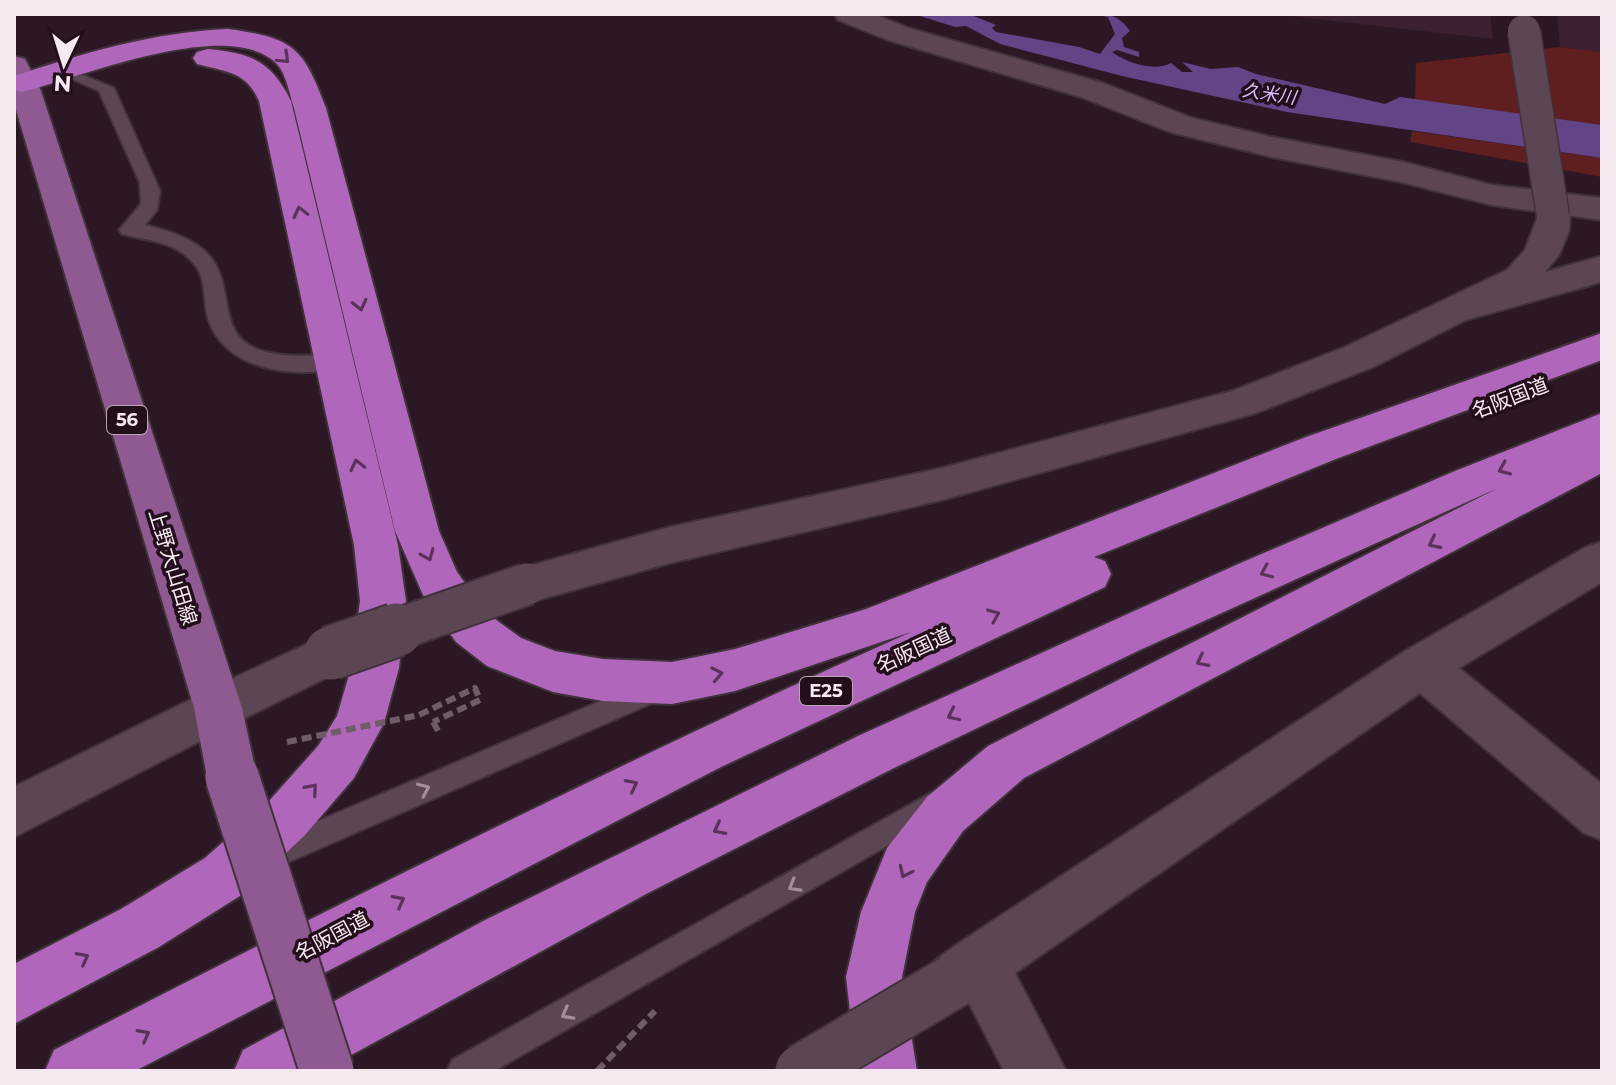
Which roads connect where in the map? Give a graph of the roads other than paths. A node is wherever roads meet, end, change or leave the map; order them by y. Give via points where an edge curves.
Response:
1 (848, 14) edge
2 (1522, 22) edge
3 (78, 78) junction
4 (19, 81) edge
5 (1602, 209) edge
6 (1602, 268) edge
7 (1461, 309) junction
8 (1602, 346) edge
9 (334, 362) junction
10 (1602, 362) edge
11 (1602, 428) edge
12 (1602, 454) edge
13 (1602, 560) edge
14 (1422, 666) junction
15 (672, 683) junction
16 (218, 708) junction
17 (1006, 762) junction
18 (14, 813) edge
19 (1602, 816) edge
20 (224, 876) junction
21 (966, 972) junction
22 (14, 995) edge
23 (75, 1071) edge
24 (264, 1071) edge
25 (327, 1071) edge
26 (463, 1071) edge
27 (802, 1071) edge
28 (887, 1071) edge
29 (1036, 1071) edge

1 - 5 street via 898,34 1092,90 1181,125 1492,195
2 - 7 street, bridge via 1553,216 1551,231 1541,255 1520,278
3 - 4 highway
3 - 9 lane via 106,88 149,183 151,207 129,230 163,236 193,249 208,263 222,328 234,343 258,358
9 -> 3 highway via 267,82 246,66 206,58
4 -> 15 highway via 188,40 259,42 285,55 297,71 310,108 417,531 439,582 472,628 504,652 553,671
4 - 16 main road, 上野大山田線 / 56
6 - 7 street
7 - 16 street, bridge via 1242,403 942,484 670,545 527,584 331,653
15 -> 8 highway via 735,670 874,626 1321,448
20 -> 9 highway via 287,818 336,762 359,723 375,668 383,601 376,545
23 -> 10 highway, 名阪国道 / E25 via 735,733 960,629 1342,465
11 -> 24 highway via 1023,680 422,982
12 -> 17 highway
13 - 14 street
14 - 19 street
14 - 21 street
20 -> 15 lane
16 - 18 street
16 - 25 main road, 上野大山田線 / 56, bridge via 232,777
17 -> 26 lane
17 -> 28 highway via 945,814 906,866 888,912 874,977
22 -> 20 highway
21 - 27 street, bridge
21 - 29 street

